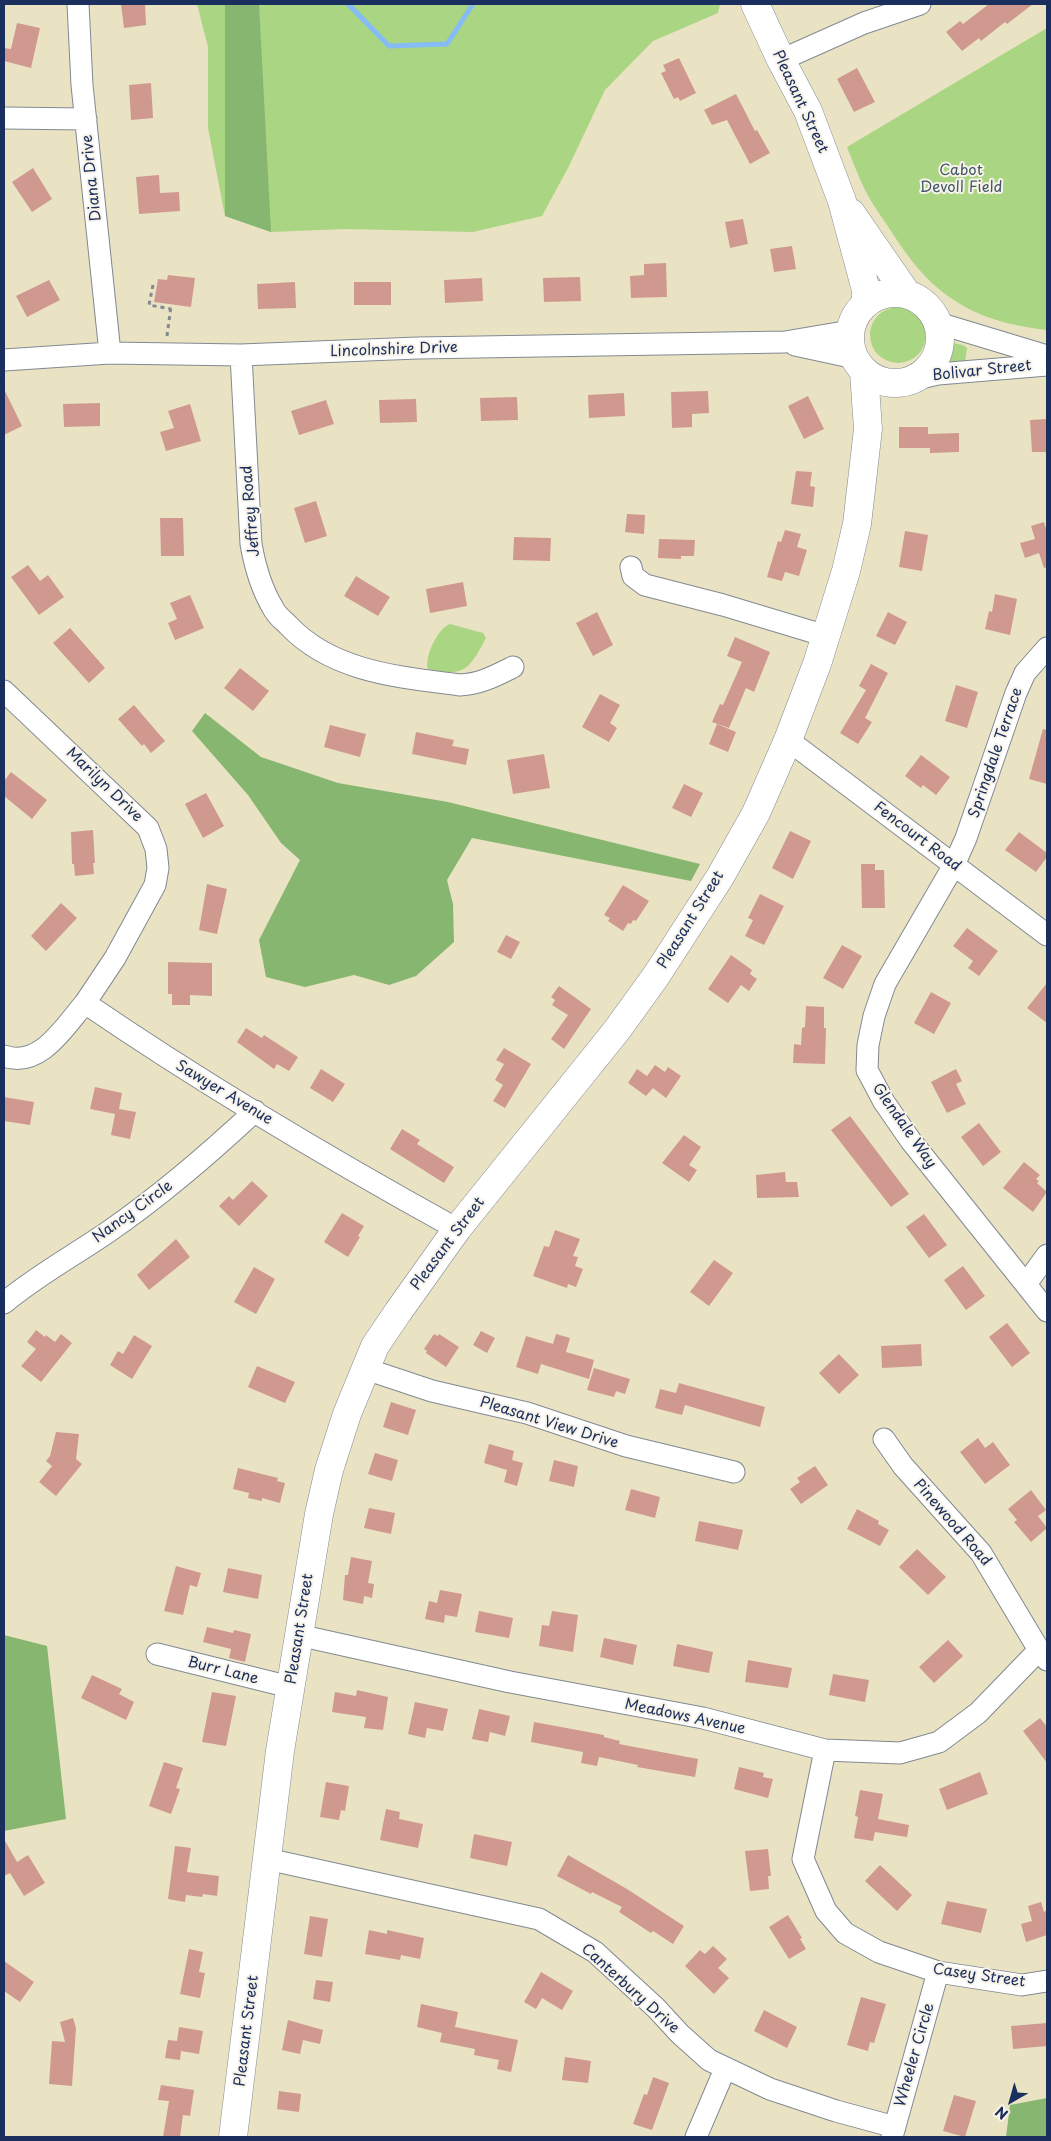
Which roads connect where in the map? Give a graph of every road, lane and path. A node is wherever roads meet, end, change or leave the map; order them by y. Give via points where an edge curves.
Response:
1 (78, 4) edge
2 (755, 4) edge
3 (920, 4) edge
4 (781, 60) junction
5 (4, 118) edge
6 (86, 119) junction
7 (842, 201) junction
8 (153, 285) dead end
9 (907, 294) junction
10 (866, 303) junction
11 (938, 323) junction
12 (850, 332) junction
13 (980, 336) junction
14 (785, 342) junction
15 (110, 353) junction
16 (165, 354) junction
17 (241, 355) junction
18 (1047, 356) edge
19 (4, 360) edge
20 (860, 365) junction
21 (1047, 365) edge
22 (970, 372) junction
23 (905, 381) junction
24 (868, 430) junction
25 (631, 567) dead end
26 (826, 636) junction
27 (1047, 648) edge
28 (513, 667) dead end
29 (4, 691) edge
30 (788, 740) junction
31 (954, 865) junction
32 (1047, 935) edge
33 (85, 1003) junction
34 (4, 1056) edge
35 (255, 1112) junction
36 (457, 1229) junction
37 (1047, 1255) edge
38 (1026, 1284) junction
39 (4, 1303) edge
40 (1047, 1311) edge
41 (366, 1369) junction
42 (884, 1439) dead end
43 (734, 1472) dead end
44 (298, 1635) junction
45 (157, 1654) dead end
46 (1043, 1655) edge
47 (290, 1687) junction
48 (825, 1750) junction
49 (267, 1860) junction
50 (938, 1972) junction
51 (1047, 1981) edge
52 (725, 2069) junction
53 (894, 2132) edge
54 (233, 2137) edge
55 (696, 2137) edge

1 - 6 street, Diana Drive
2 - 4 main road, Pleasant Street
3 - 4 street via 864,23
4 - 7 main road, Pleasant Street via 808,111
5 - 6 street
6 - 15 street, Diana Drive
7 - 9 main road, Pleasant Street
7 - 10 main road, Pleasant Street via 866,290
8 - 16 path via 150,305 171,307
9 - 10 main road via 885,293
9 - 11 main road via 926,304
10 - 12 main road via 853,321
11 - 13 street, Bolivar Street
11 - 23 main road via 941,344 938,355 925,373
12 - 14 street, Lincolnshire Drive
12 - 20 main road via 850,342
13 - 18 street, Bolivar Street
13 - 22 street
14 - 17 street, Lincolnshire Drive via 418,348
14 - 20 street, Lincolnshire Drive
15 - 16 street, Lincolnshire Drive
15 - 19 street, Lincolnshire Drive
16 - 17 street, Lincolnshire Drive
17 - 28 street, Jeffrey Road via 251,544 257,575 274,610 301,639 327,655 363,669 460,685 489,680
20 - 23 main road via 884,382
20 - 24 main road, Pleasant Street
21 - 22 street, Bolivar Street
22 - 23 street, Bolivar Street
23 - 24 main road, Pleasant Street via 881,403
24 - 26 main road, Pleasant Street via 857,524
25 - 26 street via 633,576 645,585
26 - 30 main road, Pleasant Street
27 - 31 street, Springdale Terrace via 1025,673 1016,693
29 - 33 street, Marilyn Drive via 148,828 156,849 158,868 155,885 115,958
30 - 31 street, Fencourt Road
30 - 36 main road, Pleasant Street via 756,813 670,956 616,1030
31 - 32 street, Fencourt Road
31 - 38 street, Glendale Way via 885,984 874,1016 867,1070 911,1142
33 - 34 street via 43,1050 29,1058
33 - 35 street, Sawyer Avenue via 150,1048
35 - 36 street, Sawyer Avenue
35 - 39 street, Nancy Circle via 196,1166
36 - 41 main road, Pleasant Street via 375,1346
37 - 38 street
38 - 40 street, Glendale Way
41 - 43 street, Pleasant View Drive via 432,1391 527,1413 626,1446
41 - 44 main road, Pleasant Street via 328,1470
42 - 46 street, Pinewood Road via 903,1466 981,1553
44 - 47 main road, Pleasant Street
44 - 48 street, Meadows Avenue via 510,1682 703,1718
45 - 47 street, Burr Lane
46 - 48 street, Meadows Avenue via 978,1713 939,1742 900,1753
47 - 49 main road, Pleasant Street
48 - 50 street, Casey Street via 803,1859 826,1910 845,1932 880,1952
49 - 52 street, Canterbury Drive via 538,1919 595,1952 680,2034 709,2060
49 - 54 main road, Pleasant Street
50 - 51 street, Casey Street via 1022,1985
50 - 53 street, Wheeler Circle
52 - 53 street, Canterbury Drive via 770,2089
52 - 55 street

